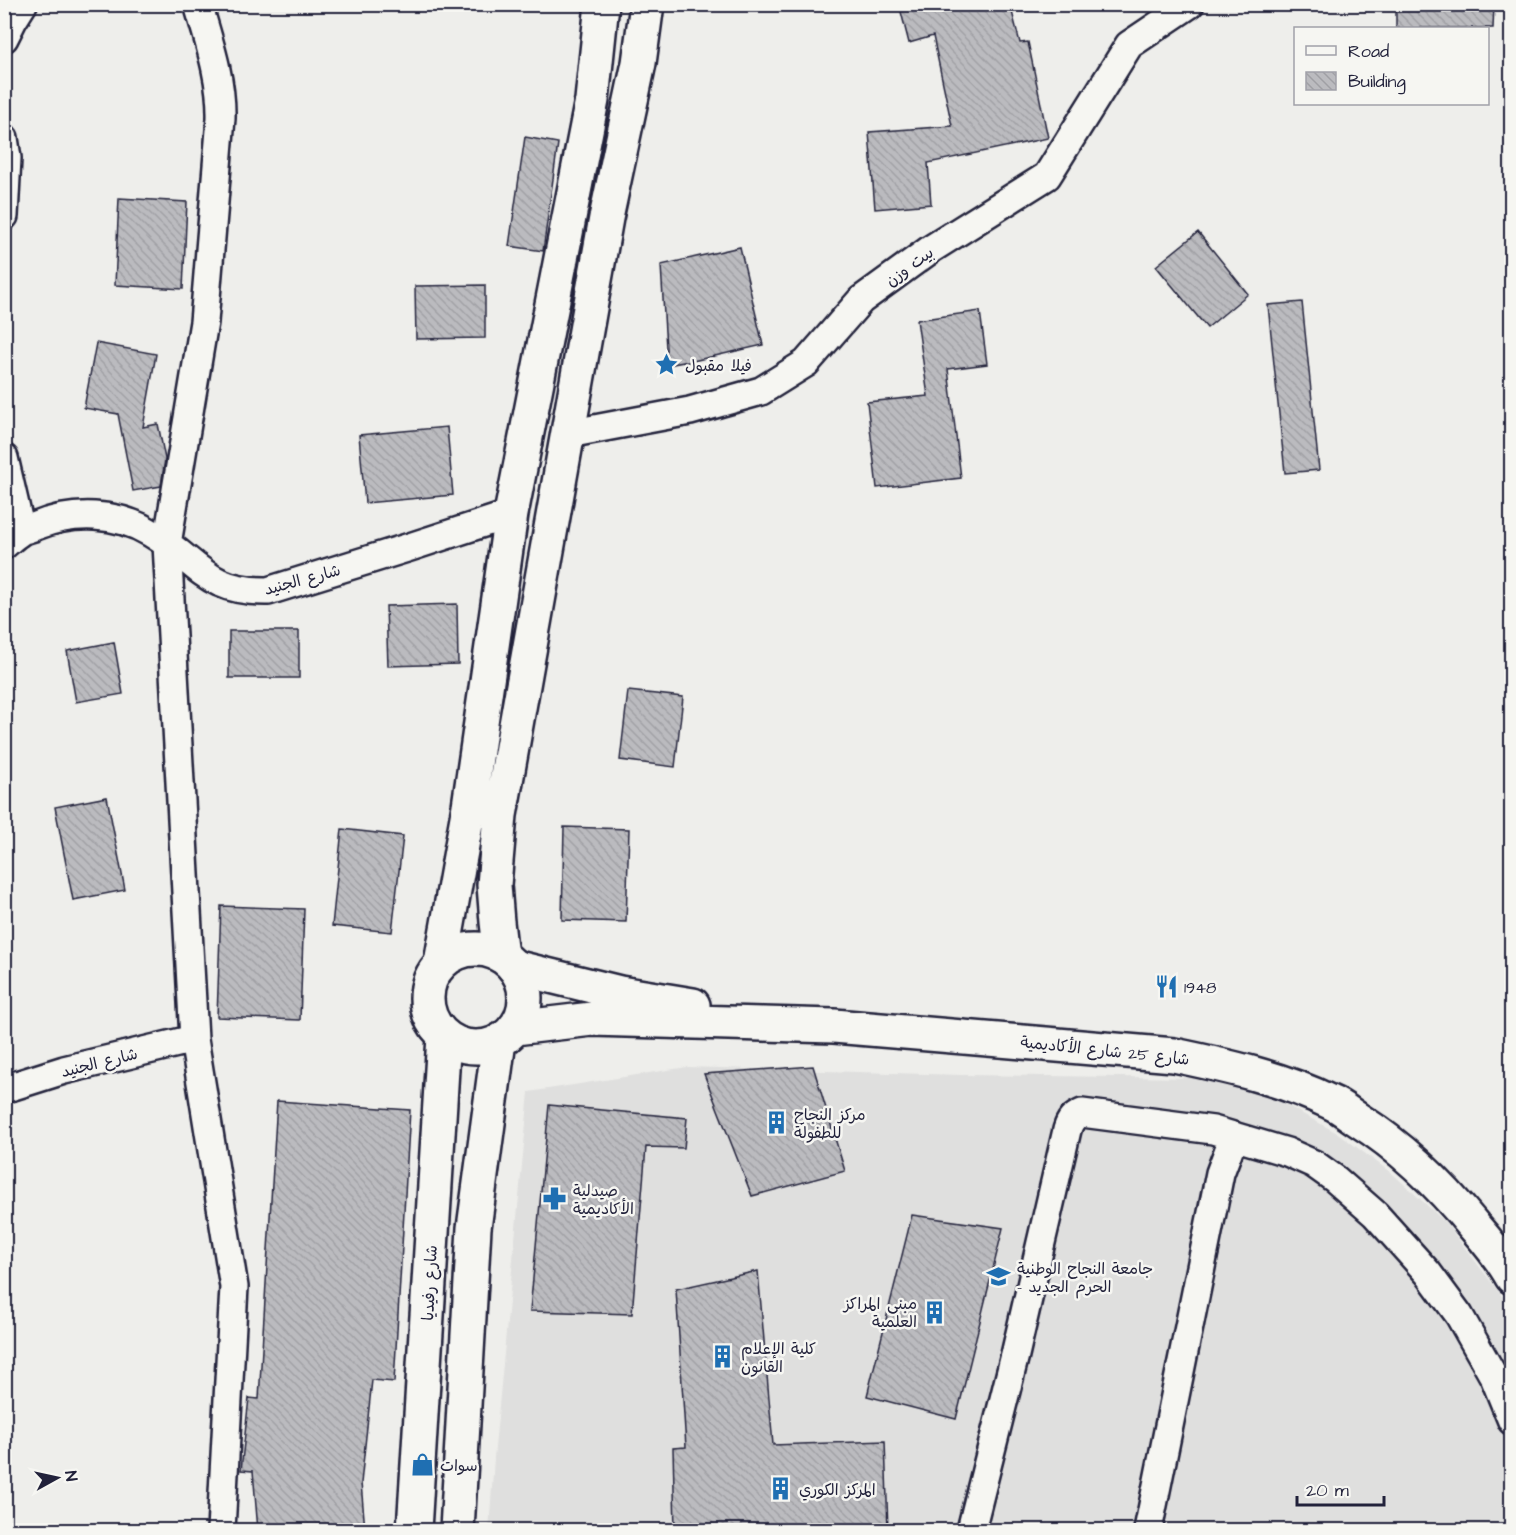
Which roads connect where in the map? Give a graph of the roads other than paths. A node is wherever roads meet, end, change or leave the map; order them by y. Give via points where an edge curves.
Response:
1 (23, 4) edge
2 (198, 4) edge
3 (602, 4) edge
4 (647, 4) edge
5 (1190, 4) edge
6 (4, 38) edge
7 (4, 138) edge
8 (4, 216) edge
9 (568, 434) junction
10 (4, 458) edge
11 (511, 514) junction
12 (13, 538) edge
13 (168, 544) junction
14 (508, 961) junction
15 (441, 963) junction
16 (834, 1026) junction
17 (507, 1034) junction
18 (444, 1036) junction
19 (194, 1038) junction
20 (4, 1089) edge
21 (1234, 1136) junction
22 (1512, 1278) edge
23 (1512, 1421) edge
24 (221, 1530) edge
25 (414, 1530) edge
26 (457, 1530) edge
27 (971, 1530) edge
28 (1148, 1530) edge

1 - 6 street
2 - 13 street via 222,104 204,322
3 - 11 main road via 592,100
4 - 9 main road
5 - 9 street, بيت وزن via 1129,45 1047,176 931,249 861,300 806,363 761,391 690,411
7 - 8 street
9 - 14 main road via 500,815 494,885 497,922
10 - 12 street
11 - 13 street, شارع الجنيد via 268,591 232,588 216,582
11 - 15 main road via 469,806
12 - 13 street, شارع الجنيد via 48,521 90,515 131,524
13 - 19 street
14 - 15 main road via 486,950 470,949
14 - 16 main road via 620,993
14 - 17 main road via 522,981 525,997 523,1013
15 - 18 main road via 432,977 427,1000 434,1023
16 - 17 main road via 592,1019
16 - 22 main road, شارع 25 شارع الأكاديمية via 1174,1055 1290,1085 1332,1103 1419,1165 1450,1196
17 - 18 main road via 489,1046 474,1047
17 - 26 main road via 474,1228
18 - 25 main road, شارع رفيديا
19 - 20 street, شارع الجنيد
19 - 24 street via 234,1287
21 - 23 street via 1314,1164 1375,1214 1428,1273 1459,1315 1494,1377
21 - 27 street via 1083,1113 1069,1122
21 - 28 street via 1218,1185

